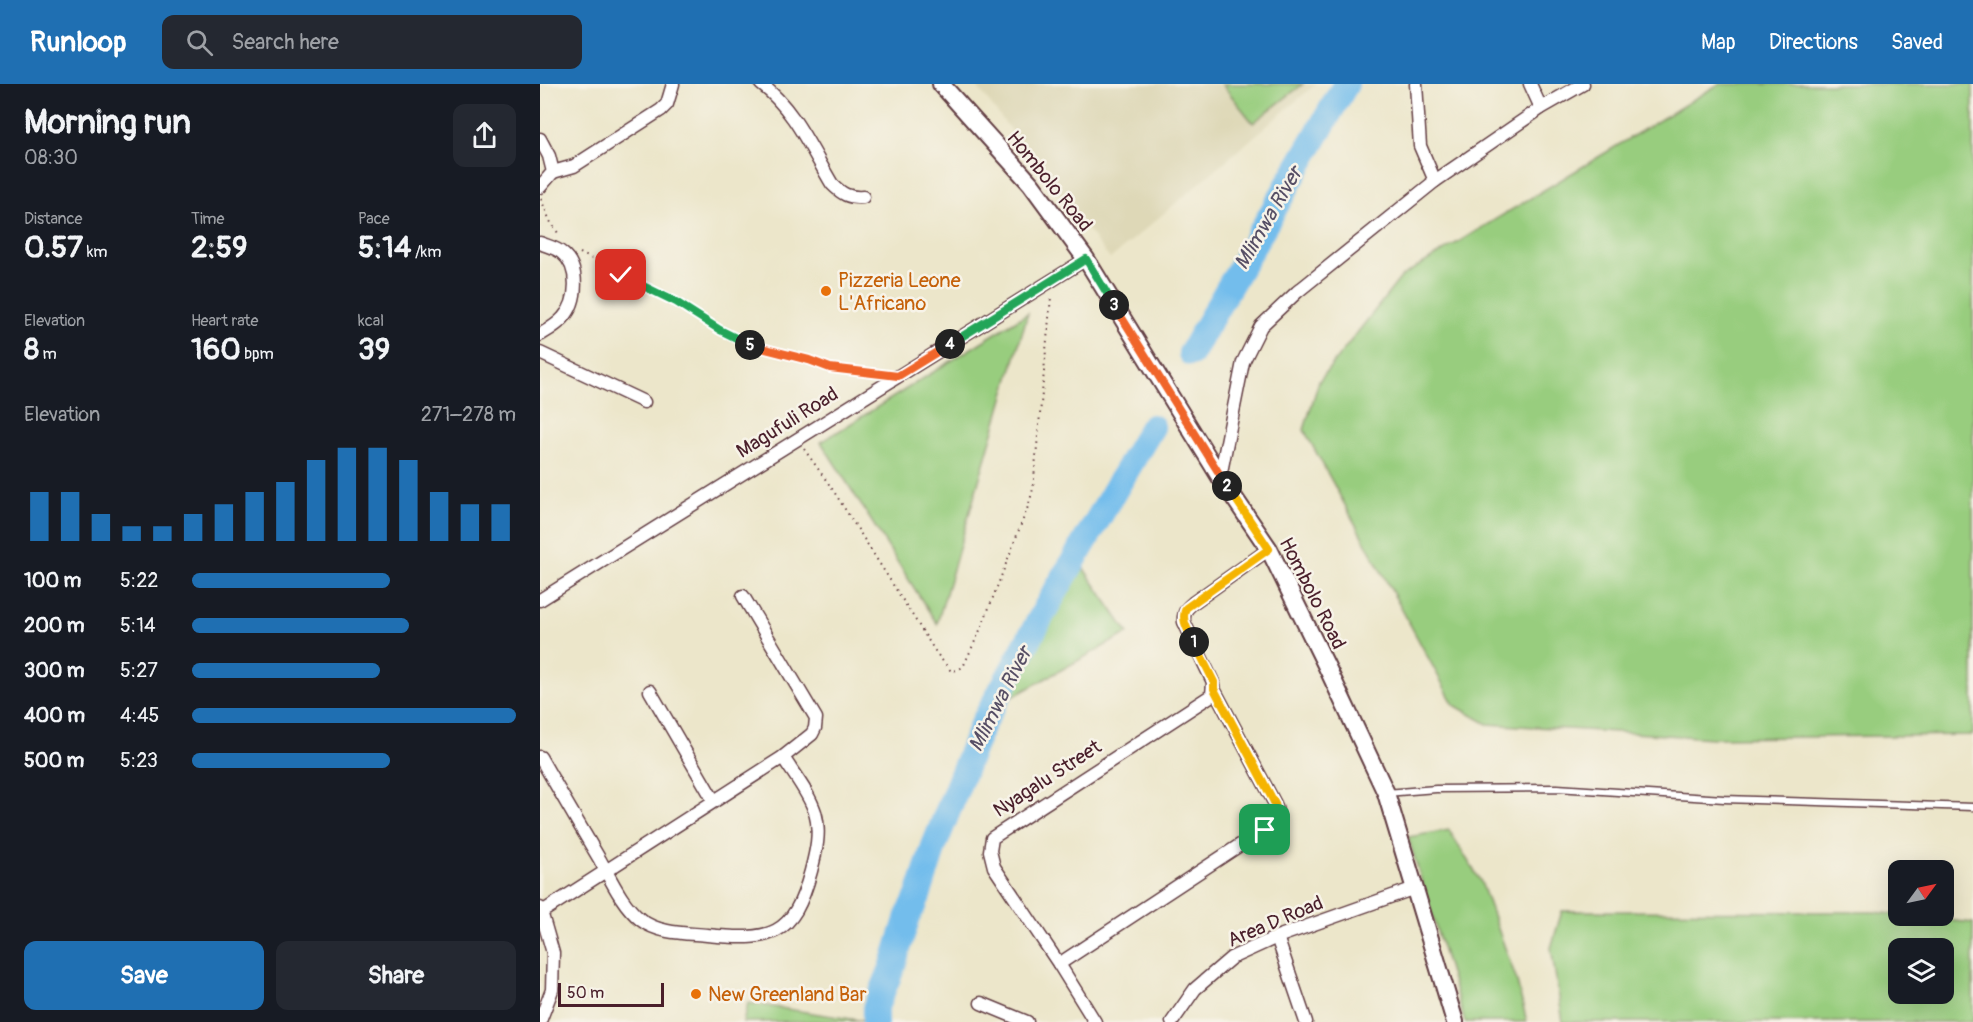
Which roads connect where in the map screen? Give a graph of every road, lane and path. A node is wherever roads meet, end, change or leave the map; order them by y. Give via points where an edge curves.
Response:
1 (673, 84) edge
2 (761, 84) edge
3 (941, 84) edge
4 (1416, 84) edge
5 (1530, 84) edge
6 (1583, 84) edge
7 (774, 89) edge
8 (1541, 108) junction
9 (540, 139) edge
10 (553, 172) junction
11 (1435, 181) junction
12 (540, 187) edge
13 (863, 197) dead end
14 (560, 235) dead end
15 (540, 243) edge
16 (577, 251) dead end
17 (1086, 259) junction
18 (1055, 278) junction
19 (540, 335) edge
20 (540, 352) edge
21 (898, 376) junction
22 (644, 402) dead end
23 (798, 439) junction
24 (1220, 477) junction
25 (1269, 549) junction
26 (743, 596) dead end
27 (540, 600) edge
28 (1214, 689) junction
29 (650, 691) dead end
30 (540, 758) edge
31 (783, 758) junction
32 (1386, 793) junction
33 (714, 801) junction
34 (1973, 807) edge
35 (606, 871) junction
36 (1415, 888) junction
37 (541, 910) edge
38 (1277, 937) junction
39 (1059, 964) junction
40 (981, 1002) dead end
41 (540, 1021) edge
42 (1027, 1022) edge
43 (1095, 1022) edge
44 (1172, 1022) edge
45 (1306, 1022) edge
46 (1455, 1022) edge

1 - 10 street via 668,104 661,110 574,166
2 - 7 street
3 - 17 street, Hombolo Road via 1031,184
4 - 11 street via 1420,146
5 - 8 street
6 - 8 street
7 - 13 street via 832,184 850,198
8 - 11 street
9 - 10 street
10 - 12 street
11 - 24 street via 1297,292 1261,326 1243,362
12 - 14 path via 543,207
15 - 19 street via 562,252 573,267 574,288 563,319
16 - 21 path via 757,347 830,368
17 - 18 street, Magufuli Road
17 - 24 street, Hombolo Road
18 - 21 street, Magufuli Road
18 - 23 path via 1033,489 963,667 951,671 937,654
20 - 22 street
21 - 23 street, Magufuli Road
23 - 27 street, Magufuli Road
24 - 25 street, Hombolo Road
25 - 28 street via 1183,614
25 - 32 street, Hombolo Road
26 - 31 street via 816,717 812,734
28 - 39 street via 1275,804 1275,822
28 - 39 street, Nyagalu Street via 1206,700 992,838 994,867
29 - 33 street
30 - 35 street
31 - 33 street
31 - 35 street via 808,796 818,830 799,908 773,932 740,938 655,928 631,909
32 - 34 lane via 1557,788 1724,799
32 - 36 street, Hombolo Road
33 - 35 street
35 - 37 street
36 - 38 street, Area D Road
36 - 46 street, Hombolo Road
37 - 41 street via 553,953 552,990
38 - 44 street, Area D Road via 1231,958 1195,989
38 - 45 street
39 - 43 street, Nyagalu Street
40 - 42 street

